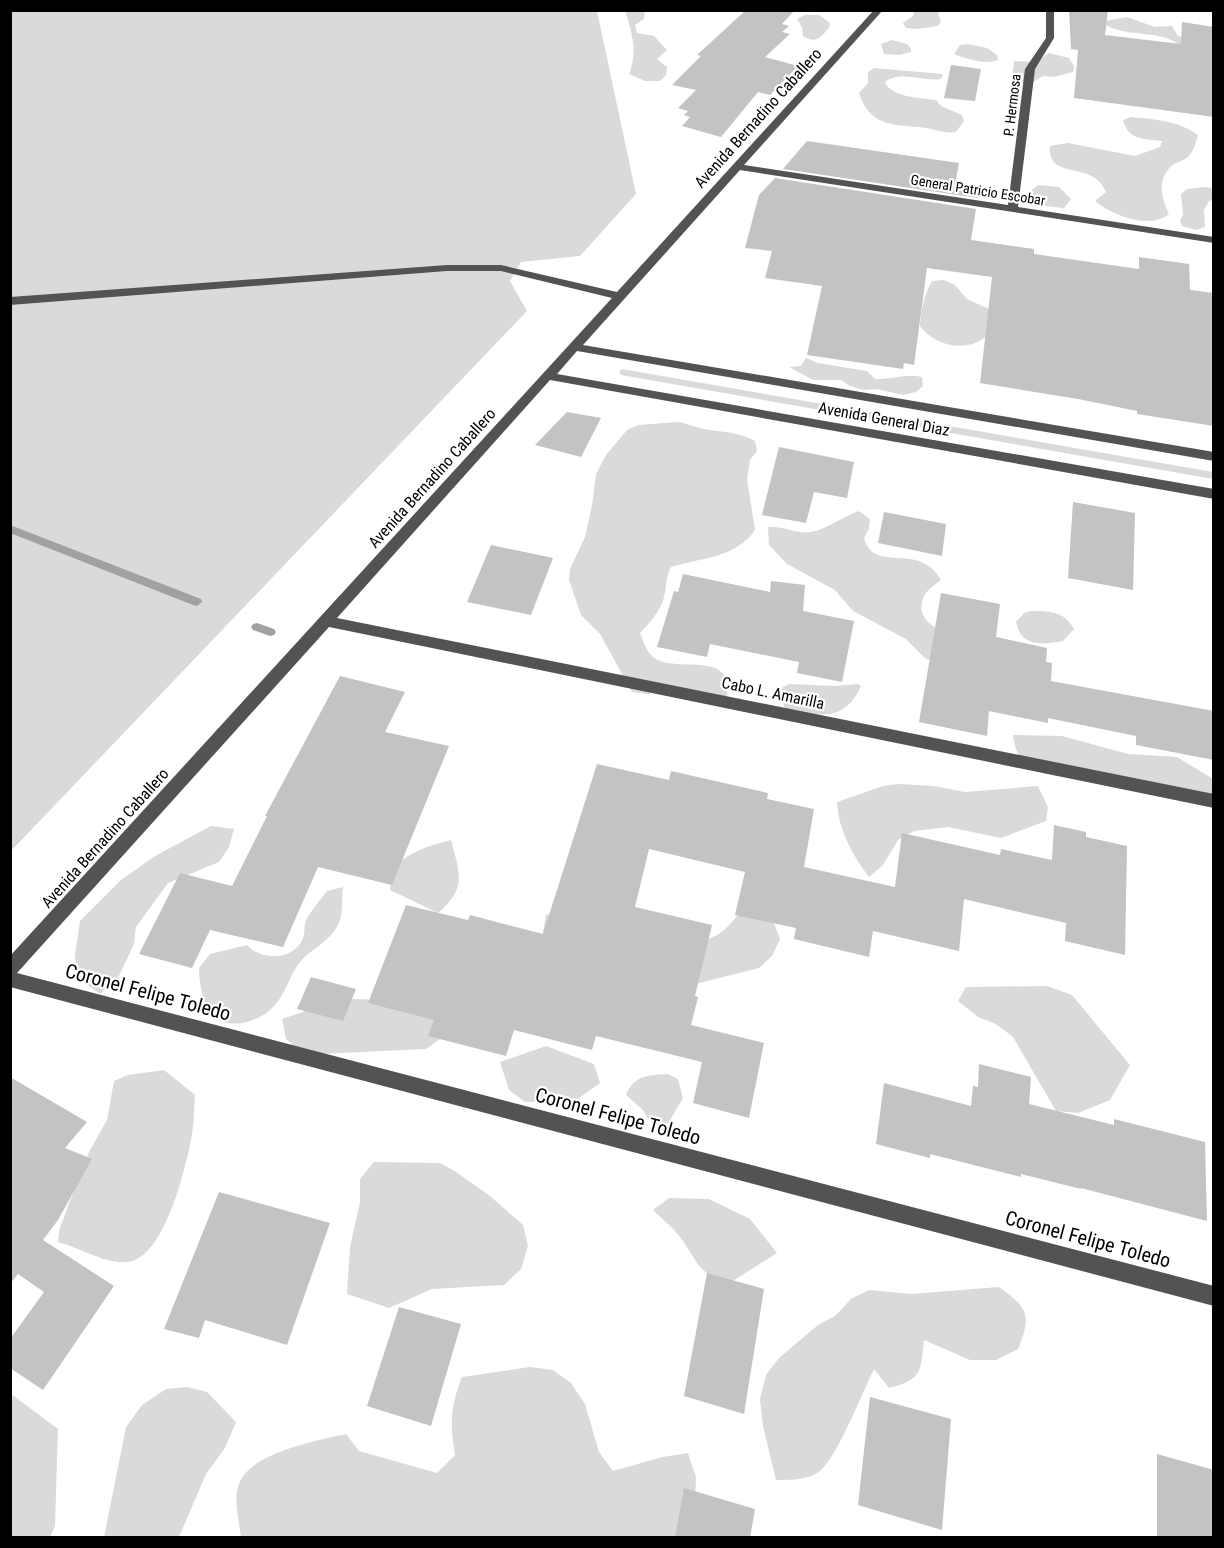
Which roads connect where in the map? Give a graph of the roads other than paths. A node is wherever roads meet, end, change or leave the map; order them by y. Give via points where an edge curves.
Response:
1 (879, 10) edge
2 (1050, 10) edge
3 (738, 166) junction
4 (1013, 209) junction
5 (1214, 240) edge
6 (620, 296) junction
7 (10, 301) edge
8 (574, 347) junction
9 (548, 376) junction
10 (1214, 457) edge
11 (1214, 494) edge
12 (326, 621) junction
13 (1214, 801) edge
14 (10, 969) edge
15 (10, 979) edge
16 (1214, 1296) edge

1 - 3 street, Avenida Bernadino Caballero
2 - 4 street, P. Hermosa via 1050,38 1030,69
3 - 4 street, General Patricio Escobar
3 - 6 street, Avenida Bernadino Caballero
4 - 5 street, General Patricio Escobar
6 - 7 street via 501,268 447,267
6 - 8 street, Avenida Bernadino Caballero
8 - 9 street, Avenida Bernadino Caballero
8 - 10 street, Avenida General Diaz
9 - 11 street, Avenida General Diaz
9 - 12 street, Avenida Bernadino Caballero
12 - 13 street, Cabo L. Amarilla
12 - 14 street, Avenida Bernadino Caballero
15 - 16 street, Coronel Felipe Toledo

